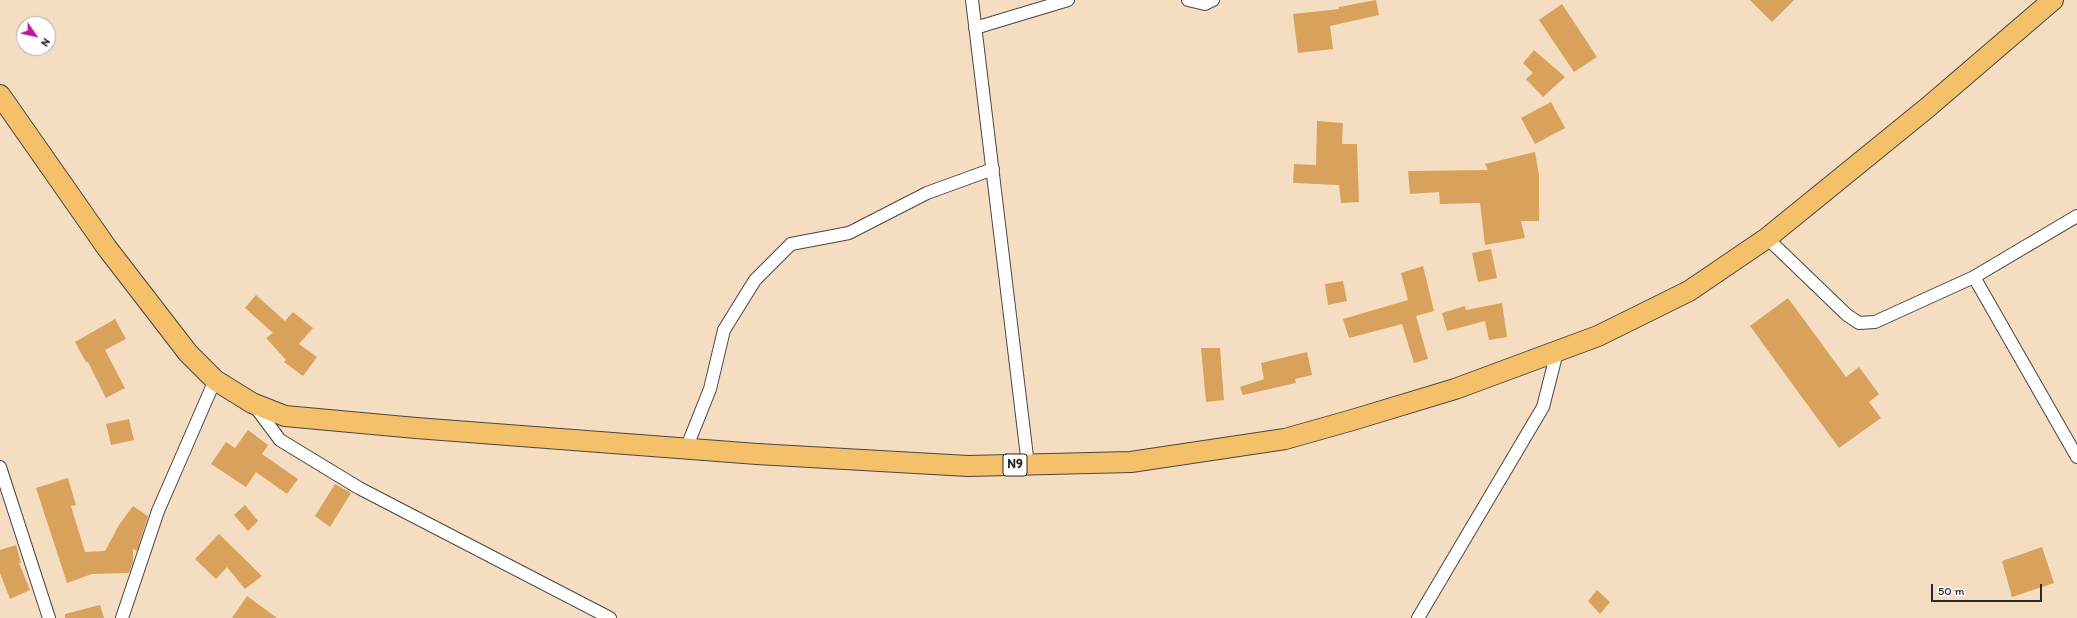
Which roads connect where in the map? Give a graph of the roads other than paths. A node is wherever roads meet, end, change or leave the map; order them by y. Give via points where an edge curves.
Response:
1 (972, 0) edge
2 (1068, 0) edge
3 (1188, 0) edge
4 (1213, 0) edge
5 (2053, 0) edge
6 (975, 28) junction
7 (0, 95) edge
8 (993, 169) junction
9 (2077, 216) edge
10 (1767, 238) junction
11 (1974, 277) junction
12 (1557, 352) junction
13 (215, 380) junction
14 (252, 403) junction
15 (686, 449) junction
16 (2077, 458) edge
17 (1028, 465) junction
18 (0, 467) edge
19 (48, 618) edge
20 (122, 618) edge
21 (610, 618) edge
22 (1418, 618) edge

1 - 6 street
2 - 6 street
3 - 4 street via 1206,4
5 - 10 highway, N9 via 1927,108
6 - 8 street
7 - 13 highway, N9 via 107,248 161,320 188,353
8 - 15 street via 927,193 849,232 790,244 755,280 724,330 710,389
8 - 17 street
9 - 11 street
10 - 11 street via 1859,323 1875,322
10 - 12 highway, N9 via 1689,291 1598,336
11 - 16 street
12 - 17 highway, N9 via 1455,389 1285,439 1131,462
12 - 22 street via 1543,407
13 - 14 highway, N9
13 - 20 street via 158,511
14 - 15 highway, N9 via 285,416
14 - 21 street via 280,440 359,488
15 - 17 highway, N9 via 968,466
18 - 19 street

